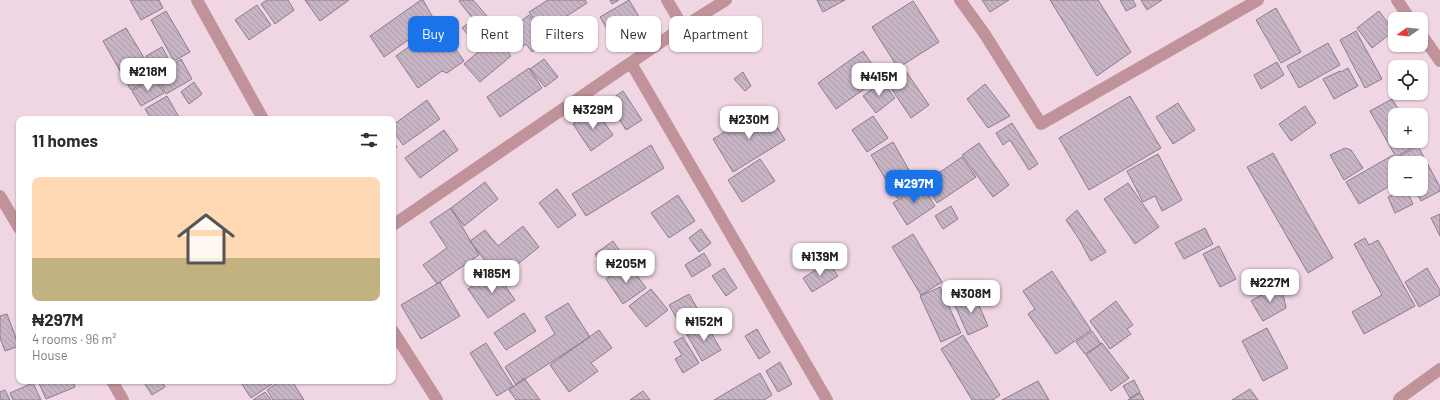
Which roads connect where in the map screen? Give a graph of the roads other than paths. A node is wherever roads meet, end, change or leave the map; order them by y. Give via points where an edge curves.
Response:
1 (197, 0) edge
2 (667, 0) edge
3 (726, 0) edge
4 (960, 0) edge
5 (1258, 0) edge
6 (1397, 0) edge
7 (1405, 12) edge
8 (676, 16) edge
9 (701, 16) edge
10 (669, 37) edge
11 (1428, 44) edge
12 (1440, 62) edge
13 (631, 63) junction
14 (261, 116) edge
15 (0, 196) edge
16 (16, 223) edge
17 (396, 223) edge
18 (396, 336) edge
19 (1440, 369) edge
20 (114, 384) edge
21 (123, 400) edge
22 (437, 400) edge
23 (827, 400) edge
24 (1399, 400) edge

1 - 14 street
2 - 8 street
3 - 9 street
4 - 5 street via 984,33 1041,124
6 - 7 street
10 - 13 street
11 - 12 street
13 - 17 street
13 - 23 street
15 - 16 street
18 - 22 street
19 - 24 street
20 - 21 street

